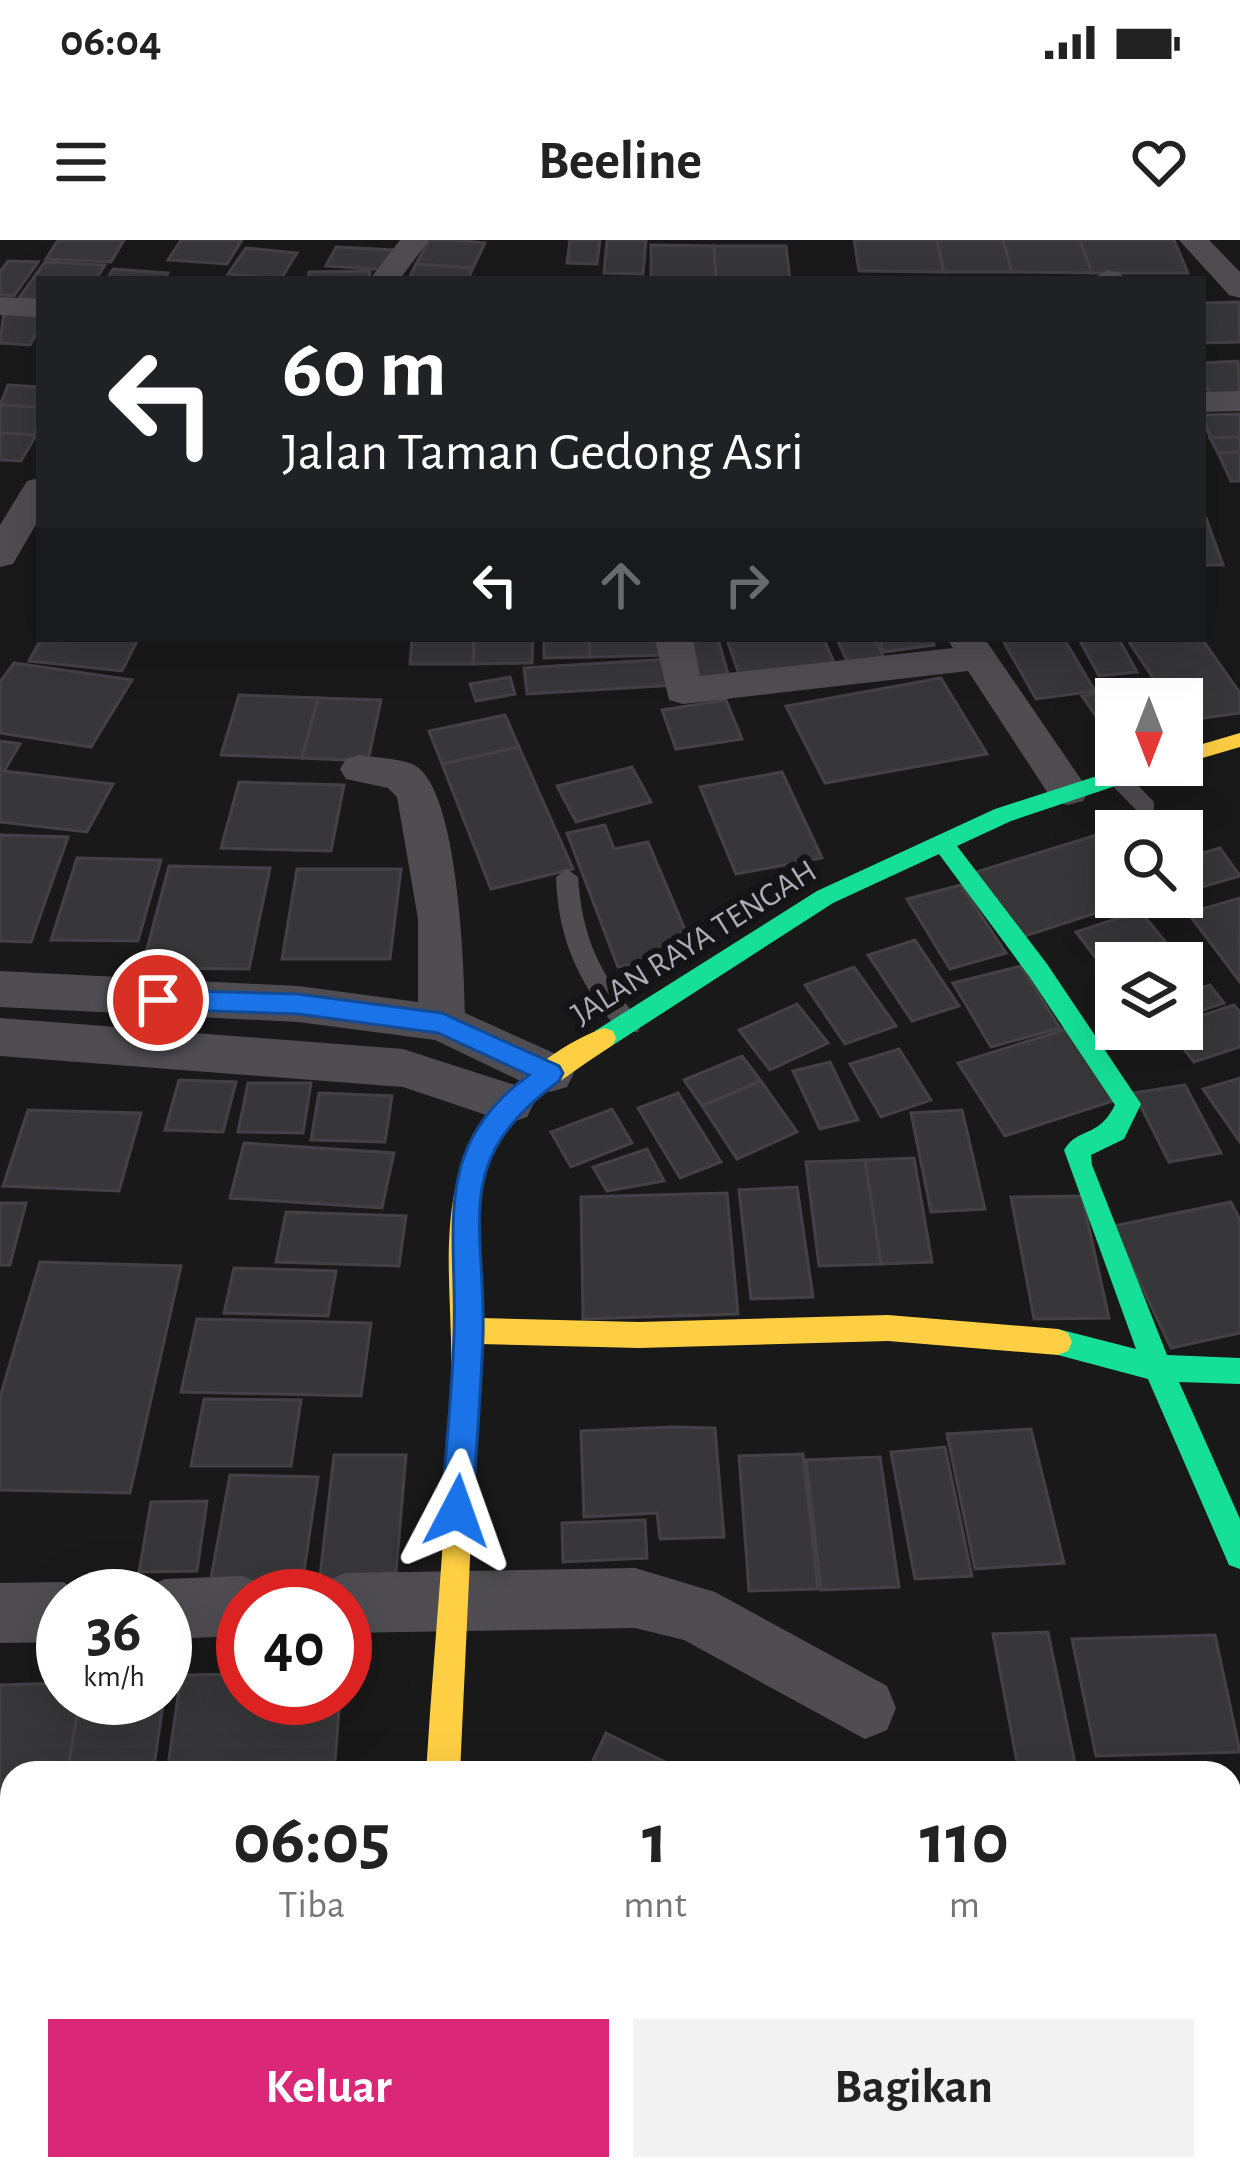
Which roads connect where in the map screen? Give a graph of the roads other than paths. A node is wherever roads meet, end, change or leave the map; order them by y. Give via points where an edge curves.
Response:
1 (415, 240) edge
2 (1193, 240) edge
3 (387, 276) edge
4 (1240, 289) edge
5 (0, 307) edge
6 (36, 308) edge
7 (1240, 401) edge
8 (1206, 402) edge
9 (36, 493) edge
10 (0, 556) edge
11 (675, 642) edge
12 (972, 649) edge
13 (1240, 740) edge
14 (1203, 751) edge
15 (360, 769) dead end
16 (1095, 783) edge
17 (1126, 786) edge
18 (1068, 791) junction
19 (1146, 807) dead end
20 (941, 842) junction
21 (567, 877) dead end
22 (0, 989) edge
23 (442, 1023) junction
24 (629, 1025) junction
25 (0, 1037) edge
26 (550, 1073) junction
27 (510, 1102) junction
28 (469, 1331) junction
29 (1158, 1368) junction
30 (1240, 1371) edge
31 (1240, 1554) edge
32 (451, 1600) junction
33 (372, 1603) edge
34 (36, 1612) edge
35 (0, 1613) edge
36 (865, 1708) dead end
37 (444, 1761) edge

1 - 3 street
2 - 4 street
5 - 6 street
7 - 8 street
9 - 10 street
11 - 12 street via 683,692
12 - 18 street
13 - 14 street
15 - 23 street via 401,776 417,793 440,919
16 - 18 street, JALAN RAYA TENGAH
17 - 19 lane
18 - 20 street, JALAN RAYA TENGAH
20 - 24 street, JALAN RAYA TENGAH via 825,898
20 - 29 street via 1128,1104 1115,1131 1077,1150
21 - 24 lane via 580,961
22 - 23 street via 298,1004
23 - 26 street
24 - 26 street, JALAN RAYA TENGAH
25 - 27 street via 404,1068
26 - 27 street, JALAN RAYA TENGAH
27 - 28 street, JALAN RAYA TENGAH via 490,1127 468,1186
28 - 29 street via 888,1328 1025,1337
28 - 32 street, JALAN RAYA TENGAH
29 - 30 street
29 - 31 street
32 - 33 street
32 - 36 street via 635,1598 694,1613
32 - 37 street, JALAN RAYA TENGAH
34 - 35 street

